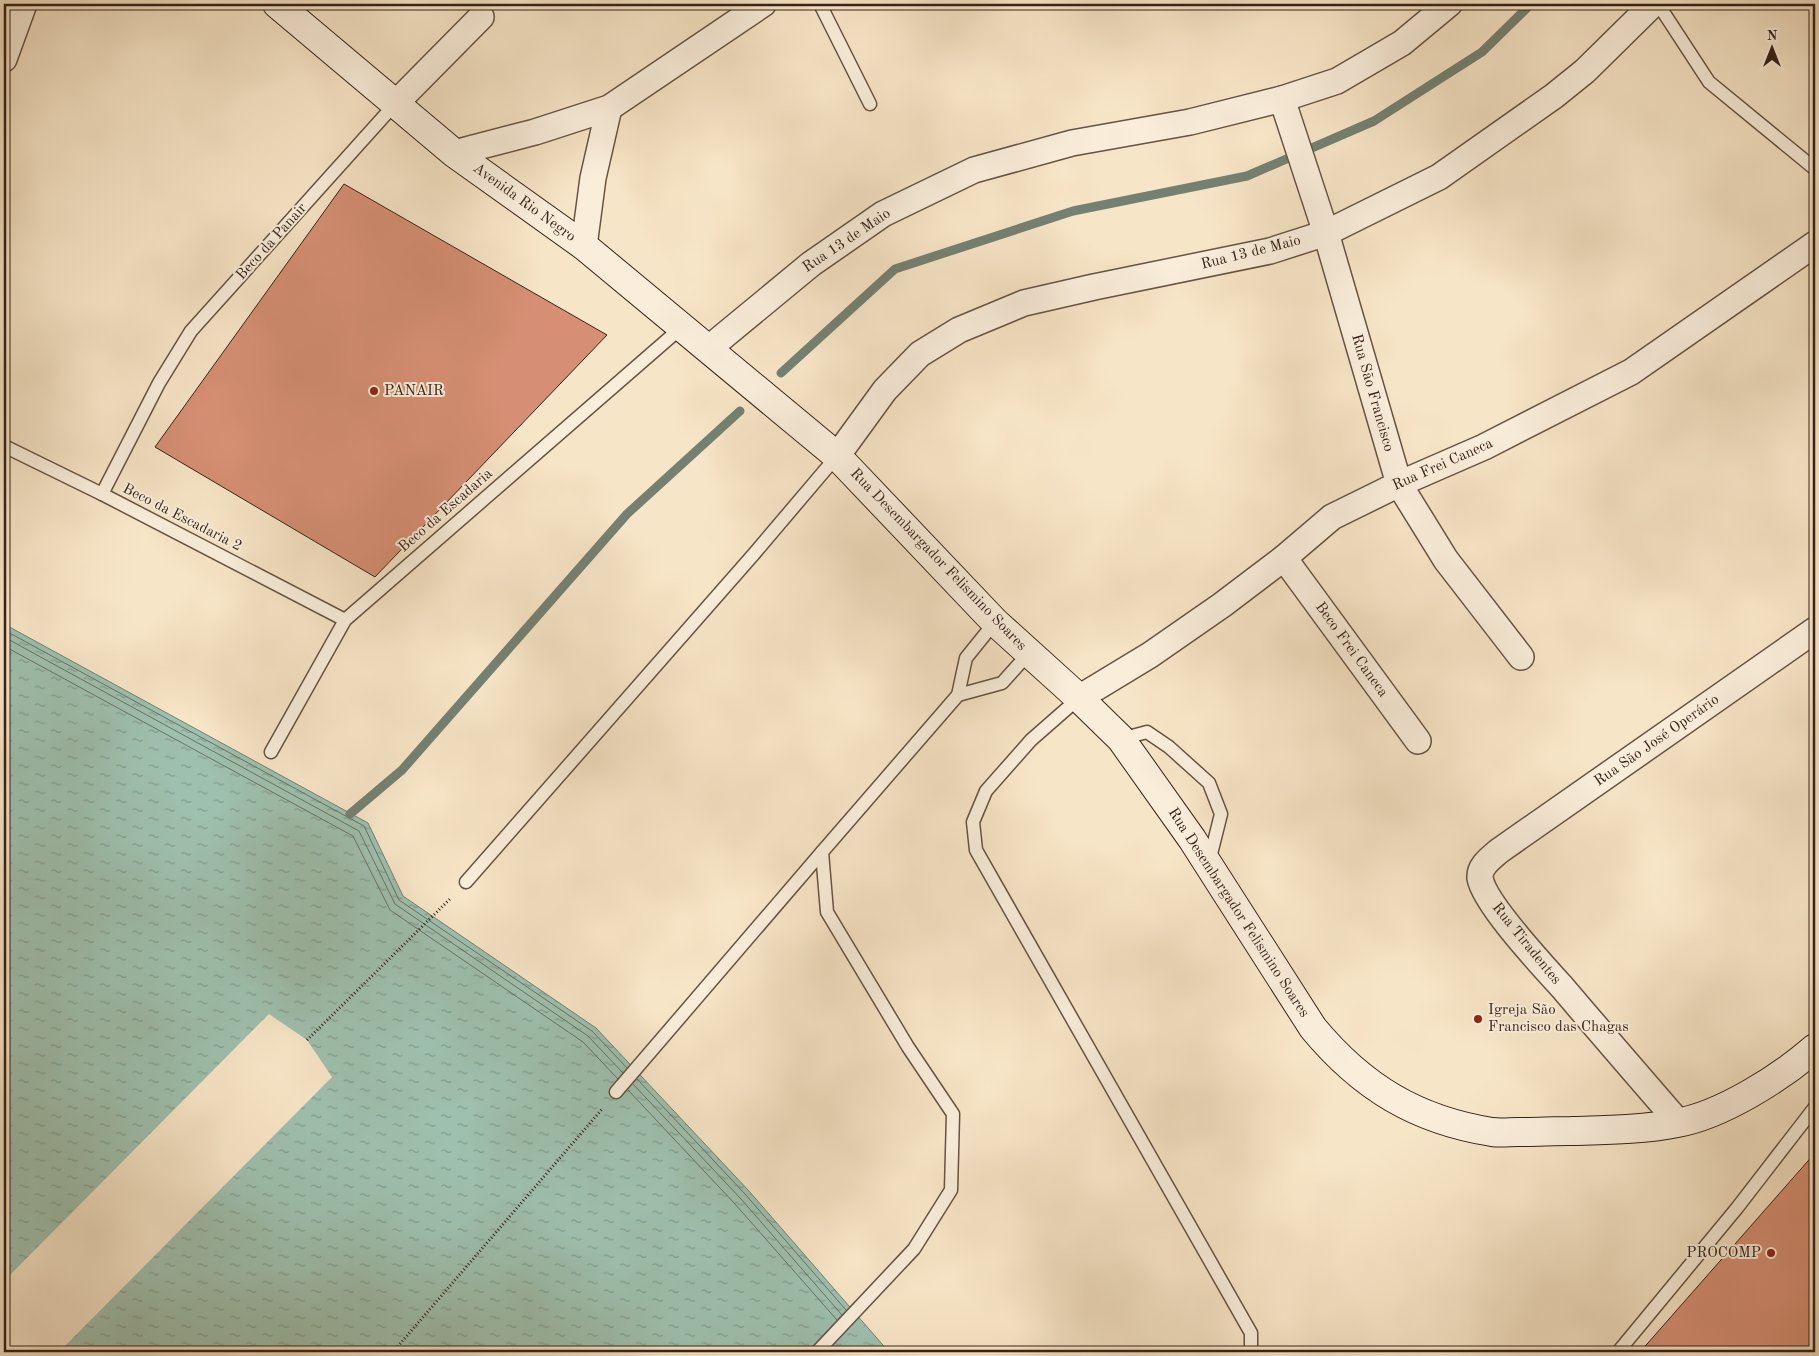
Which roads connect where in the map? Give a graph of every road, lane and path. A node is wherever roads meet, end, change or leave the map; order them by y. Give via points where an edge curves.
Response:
1 (24, 4) edge
2 (277, 4) edge
3 (763, 4) edge
4 (820, 4) edge
5 (1449, 4) edge
6 (1653, 4) edge
7 (1658, 4) edge
8 (481, 17) dead end
9 (4, 59) edge
10 (395, 104) junction
11 (870, 104) dead end
12 (1284, 106) junction
13 (609, 108) junction
14 (454, 153) junction
15 (1815, 169) edge
16 (1322, 224) junction
17 (584, 246) junction
18 (1812, 253) edge
19 (682, 327) junction
20 (708, 349) junction
21 (772, 402) joint
22 (4, 446) edge
23 (836, 456) junction
24 (1399, 484) junction
25 (102, 494) junction
26 (1284, 558) junction
27 (345, 620) junction
28 (995, 622) junction
29 (1815, 630) edge
30 (1029, 653) junction
31 (1521, 658) dead end
32 (958, 695) junction
33 (1079, 698) junction
34 (1121, 739) junction
35 (1418, 742) dead end
36 (271, 752) dead end
37 (1499, 851) joint
38 (822, 852) junction
39 (1208, 864) junction
40 (466, 882) joint
41 (307, 1040) dead end
42 (1815, 1048) edge
43 (616, 1092) joint
44 (1815, 1107) edge
45 (1679, 1123) junction
46 (394, 1352) edge
47 (817, 1352) edge
48 (1251, 1352) edge
49 (1618, 1352) edge

1 - 9 street
2 - 10 street, Avenida Rio Negro
3 - 13 street
4 - 11 lane
5 - 12 street, Rua 13 de Maio via 1402,42 1337,81
6 - 16 street, Rua 13 de Maio via 1585,71 1439,178
7 - 15 lane via 1709,82
8 - 10 street, Beco da Panair
10 - 14 street, Avenida Rio Negro
10 - 25 lane, Beco da Panair via 191,332 159,384
12 - 16 street, Rua São Francisco
12 - 20 street, Rua 13 de Maio via 1072,144 974,170 883,214 811,264
13 - 14 street
13 - 17 street via 593,178
14 - 17 street, Avenida Rio Negro
16 - 23 street, Rua 13 de Maio via 1270,251 1024,303 959,330 920,354 885,390
16 - 24 street, Rua São Francisco
17 - 19 street, Avenida Rio Negro
18 - 24 street, Rua Frei Caneca via 1631,372 1484,447
19 - 20 street, Avenida Rio Negro
19 - 27 lane, Beco da Escadaria
20 - 21 street, Avenida Rio Negro
21 - 23 street, Rua Desembargador Felismino Soares
22 - 25 lane, Beco da Escadaria 2
23 - 28 street, Rua Desembargador Felismino Soares
23 - 40 lane
24 - 26 street, Rua Frei Caneca via 1332,517
24 - 31 street, Rua São Francisco via 1446,560
25 - 27 lane, Beco da Escadaria 2
26 - 33 street, Rua Frei Caneca via 1150,655
26 - 35 street, Beco Frei Caneca
27 - 36 lane, Beco da Escadaria
28 - 30 street, Rua Desembargador Felismino Soares
28 - 32 lane via 966,658
29 - 37 street, Rua São José Operário
30 - 32 lane via 1002,683
30 - 33 street, Rua Desembargador Felismino Soares
32 - 38 lane
33 - 34 street, Rua Desembargador Felismino Soares
33 - 48 lane via 1031,740 986,791 973,822 976,850 1251,1333
34 - 39 street, Rua Desembargador Felismino Soares
34 - 39 lane via 1147,732 1209,783 1221,814
37 - 45 street, Rua Tiradentes via 1481,872 1482,884 1492,901 1516,935
38 - 43 lane
38 - 47 lane via 827,912 908,1047 953,1114 952,1190 914,1249
39 - 45 street, Rua Desembargador Felismino Soares via 1313,1028 1365,1080 1395,1100 1439,1120 1493,1132 1603,1130
40 - 41 path
42 - 45 street, Rua Desembargador Felismino Soares via 1754,1091 1721,1109
43 - 46 path
44 - 49 lane via 1737,1208

